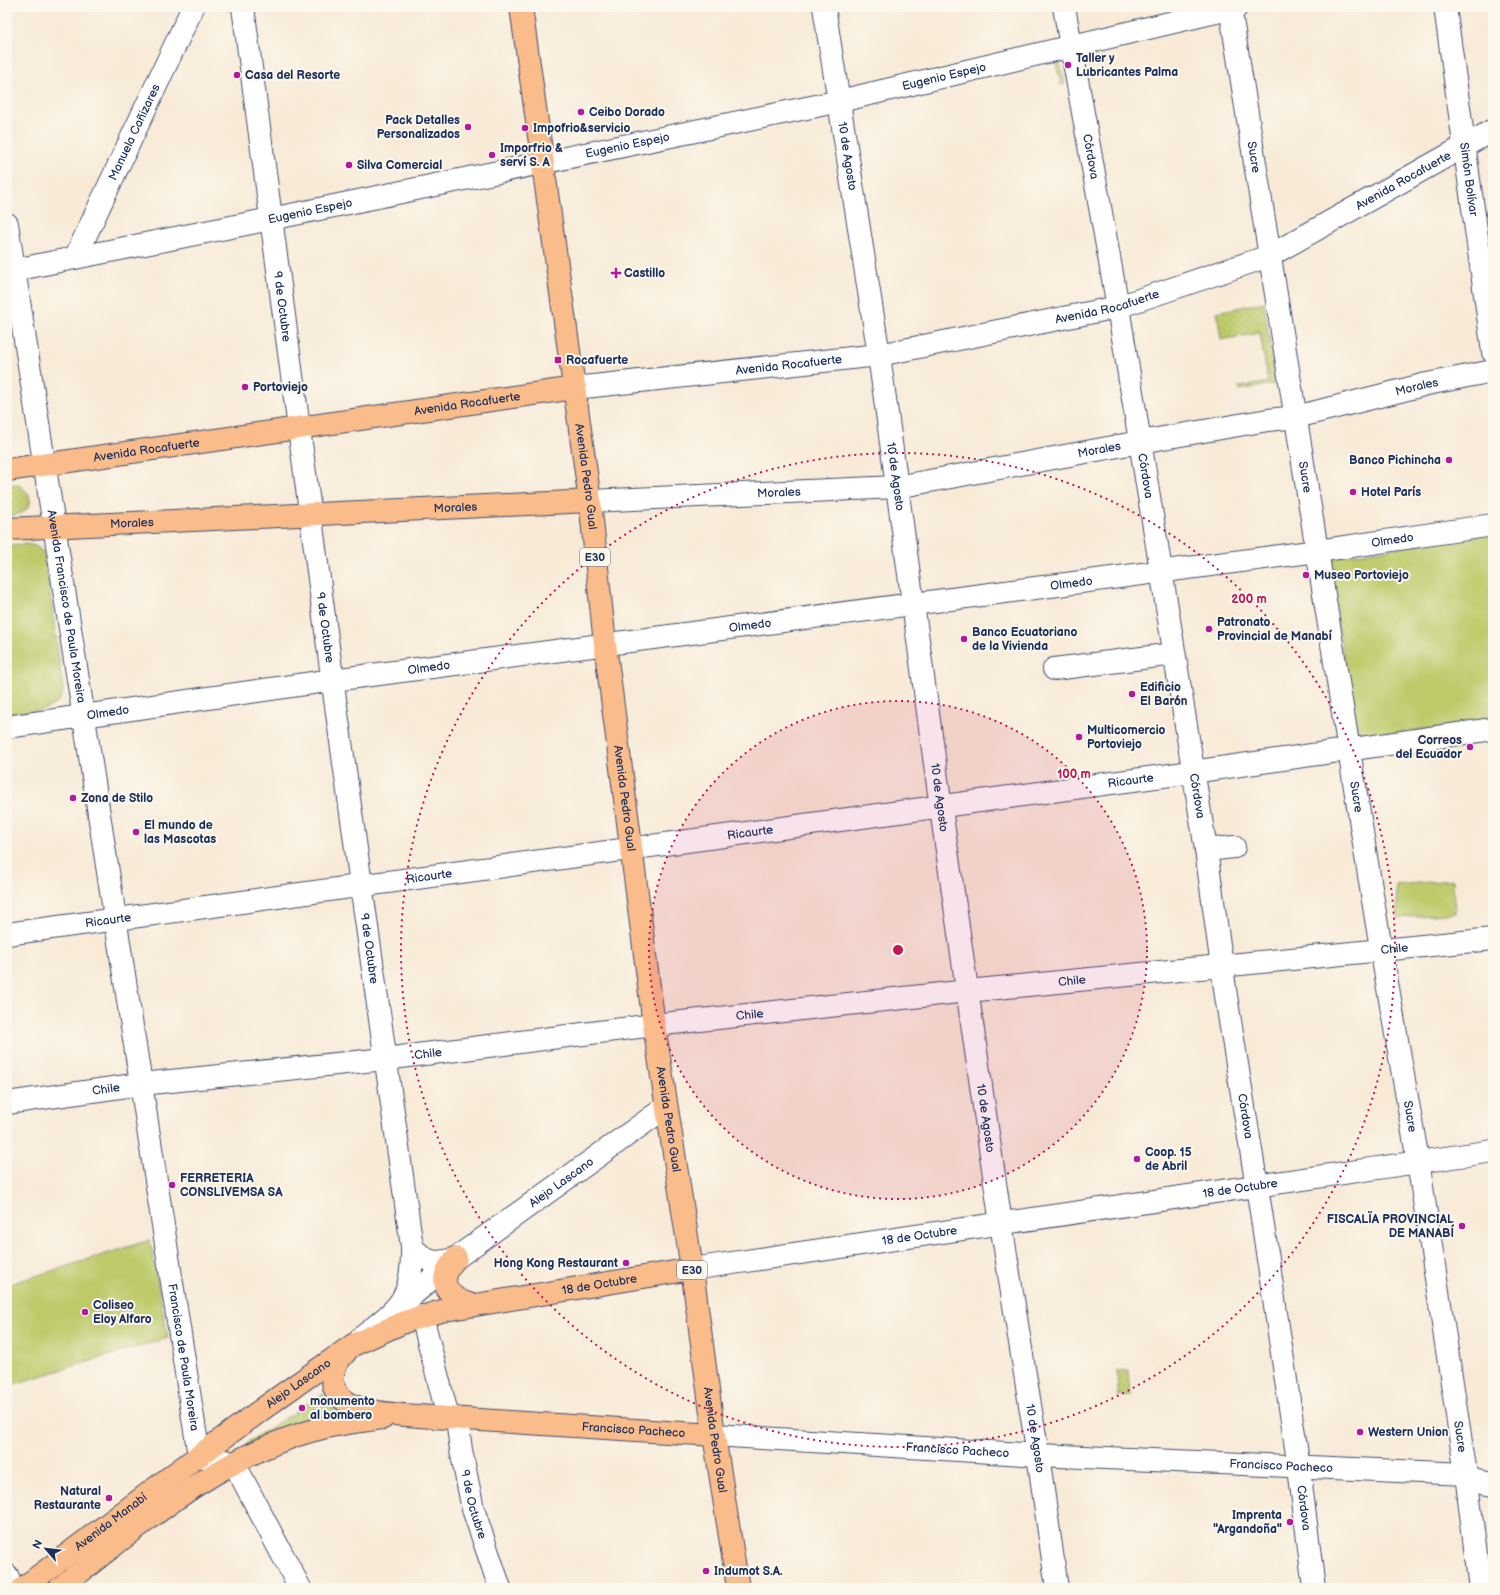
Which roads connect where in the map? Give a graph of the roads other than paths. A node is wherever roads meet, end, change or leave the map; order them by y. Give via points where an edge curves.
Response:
1 (193, 7) edge
2 (243, 7) edge
3 (521, 7) edge
4 (824, 7) edge
5 (1064, 7) edge
6 (1445, 7) edge
7 (1233, 8) edge
8 (1071, 46) junction
9 (840, 101) junction
10 (1493, 130) edge
11 (1466, 146) junction
12 (543, 163) junction
13 (271, 219) junction
14 (7, 224) edge
15 (1484, 224) edge
16 (1269, 256) junction
17 (75, 258) junction
18 (14, 270) junction
19 (1118, 308) junction
20 (1493, 352) edge
21 (879, 355) junction
22 (1493, 371) edge
23 (574, 388) junction
24 (1296, 417) junction
25 (299, 427) junction
26 (1140, 442) junction
27 (45, 464) junction
28 (7, 470) edge
29 (897, 487) junction
30 (590, 501) junction
31 (310, 514) junction
32 (1493, 524) edge
33 (54, 527) junction
34 (7, 529) edge
35 (1318, 551) junction
36 (1161, 570) junction
37 (912, 604) junction
38 (605, 644) junction
39 (1174, 654) junction
40 (1054, 669) dead end
41 (333, 680) junction
42 (84, 717) junction
43 (7, 727) edge
44 (1493, 729) edge
45 (1348, 749) junction
46 (1192, 772) junction
47 (940, 806) junction
48 (1234, 847) dead end
49 (631, 848) junction
50 (1206, 850) junction
51 (361, 885) junction
52 (115, 919) junction
53 (7, 934) edge
54 (1493, 939) edge
55 (1381, 950) junction
56 (1222, 966) junction
57 (968, 991) junction
58 (654, 1025) junction
59 (385, 1059) junction
60 (141, 1084) junction
61 (7, 1104) edge
62 (666, 1107) junction
63 (1493, 1151) edge
64 (1418, 1161) junction
65 (1257, 1185) junction
66 (1001, 1224) junction
67 (412, 1247) junction
68 (456, 1258) junction
69 (692, 1269) junction
70 (472, 1305) junction
71 (396, 1310) junction
72 (422, 1316) junction
73 (353, 1345) junction
74 (418, 1416) junction
75 (453, 1418) junction
76 (714, 1435) junction
77 (1038, 1455) junction
78 (199, 1456) junction
79 (234, 1463) junction
80 (1299, 1468) junction
81 (1466, 1477) junction
82 (1493, 1484) edge
83 (7, 1575) edge
84 (12, 1588) edge
85 (23, 1588) edge
86 (60, 1588) edge
87 (300, 1588) edge
88 (500, 1588) edge
89 (738, 1588) edge
90 (1057, 1588) edge
91 (1314, 1588) edge
92 (1480, 1588) edge

1 - 17 street, Manuela Cañizares
2 - 13 street, 9 de Octubre
3 - 12 main road, Avenida Pedro Gual / E30
4 - 9 street, 10 de Agosto
5 - 8 street, Córdova
6 - 11 street, Simón Bolívar
7 - 8 street, Eugenio Espejo
7 - 16 street, Sucre
8 - 9 street, Eugenio Espejo
8 - 19 street, Córdova
9 - 12 street, Eugenio Espejo
9 - 21 street, 10 de Agosto
10 - 11 street, Avenida Rocafuerte
11 - 15 street, Simón Bolívar
11 - 16 street, Avenida Rocafuerte
12 - 13 street, Eugenio Espejo
12 - 23 main road, Avenida Pedro Gual / E30
13 - 17 street, Eugenio Espejo
13 - 25 street, 9 de Octubre
14 - 18 street, Avenida Francisco de Paula Moreira
15 - 20 street, Simón Bolívar
16 - 19 street, Avenida Rocafuerte
16 - 24 street, Sucre
17 - 18 street, Eugenio Espejo
18 - 27 street, Avenida Francisco de Paula Moreira
19 - 21 street, Avenida Rocafuerte
19 - 26 street, Córdova
21 - 23 street, Avenida Rocafuerte
21 - 29 street, 10 de Agosto
22 - 24 street, Morales via 1428,384
23 - 25 main road, Avenida Rocafuerte
23 - 30 main road, Avenida Pedro Gual / E30
24 - 26 street, Morales
24 - 35 street, Sucre
25 - 27 main road, Avenida Rocafuerte
25 - 31 street, 9 de Octubre
26 - 29 street, Morales
26 - 36 street, Córdova
27 - 28 main road, Avenida Rocafuerte
27 - 33 street, Avenida Francisco de Paula Moreira
29 - 30 street, Morales
29 - 37 street, 10 de Agosto
30 - 31 main road, Morales
30 - 38 main road, Avenida Pedro Gual / E30
31 - 33 main road, Morales
31 - 41 street, 9 de Octubre
32 - 35 street, Olmedo
33 - 34 main road, Morales
33 - 42 street, Avenida Francisco de Paula Moreira
35 - 36 street, Olmedo
35 - 45 street, Sucre
36 - 37 street, Olmedo
36 - 39 street, Córdova
37 - 38 street, Olmedo
37 - 47 street, 10 de Agosto
38 - 41 street, Olmedo
38 - 49 main road, Avenida Pedro Gual / E30
39 - 40 street
39 - 46 street, Córdova
41 - 42 street, Olmedo
41 - 51 street, 9 de Octubre
42 - 43 street, Olmedo
42 - 52 street, Avenida Francisco de Paula Moreira
44 - 45 street, Ricaurte
45 - 46 street, Ricaurte
45 - 55 street, Sucre
46 - 47 street, Ricaurte
46 - 50 street, Córdova
47 - 49 street, Ricaurte
47 - 57 street, 10 de Agosto
48 - 50 street
49 - 51 street, Ricaurte
49 - 58 main road, Avenida Pedro Gual / E30
50 - 56 street, Córdova
51 - 52 street, Ricaurte
51 - 59 street, 9 de Octubre
52 - 53 street, Ricaurte
52 - 60 street, Avenida Francisco de Paula Moreira
54 - 55 street, Chile
55 - 56 street, Chile
55 - 64 street, Sucre
56 - 57 street, Chile
56 - 65 street, Córdova
57 - 58 street, Chile
57 - 66 street, 10 de Agosto
58 - 59 street, Chile
58 - 62 main road, Avenida Pedro Gual / E30
59 - 60 street, Chile
59 - 67 street, 9 de Octubre
60 - 61 street, Chile
60 - 78 street, Francisco de Paula Moreira
62 - 68 street, Alejo Lascano
62 - 69 main road, Avenida Pedro Gual / E30
63 - 64 street, 18 de Octubre
64 - 65 street, 18 de Octubre
64 - 81 street, Sucre
65 - 66 street, 18 de Octubre
65 - 80 street, Córdova
66 - 69 street, 18 de Octubre
66 - 77 street, 10 de Agosto
67 - 68 street, Alejo Lascano via 422,1258 432,1262
67 - 71 street, Alejo Lascano via 413,1266 410,1281
68 - 70 main road via 446,1273 447,1290 458,1301
68 - 71 street, Alejo Lascano
69 - 70 main road, 18 de Octubre
69 - 76 main road, Avenida Pedro Gual / E30
70 - 72 main road, 18 de Octubre
71 - 73 street, Alejo Lascano
72 - 73 main road, 18 de Octubre
72 - 75 street, 9 de Octubre
73 - 74 main road via 340,1358 333,1372 334,1390 339,1397 356,1407
73 - 78 main road, Alejo Lascano
74 - 75 main road, Francisco Pacheco
74 - 79 main road, Avenida Manabí via 359,1421 310,1431
75 - 76 main road, Francisco Pacheco
75 - 88 street, 9 de Octubre via 473,1509
76 - 77 street, Francisco Pacheco
76 - 89 main road, Avenida Pedro Gual / E30
77 - 80 street, Francisco Pacheco
77 - 90 street, 10 de Agosto
78 - 79 street
78 - 85 main road, Avenida Manabí
79 - 86 main road, Avenida Manabí via 161,1510
79 - 87 street
80 - 81 street, Francisco Pacheco
80 - 91 street, Córdova
81 - 82 street, Francisco Pacheco
81 - 92 street, Sucre
83 - 84 street

